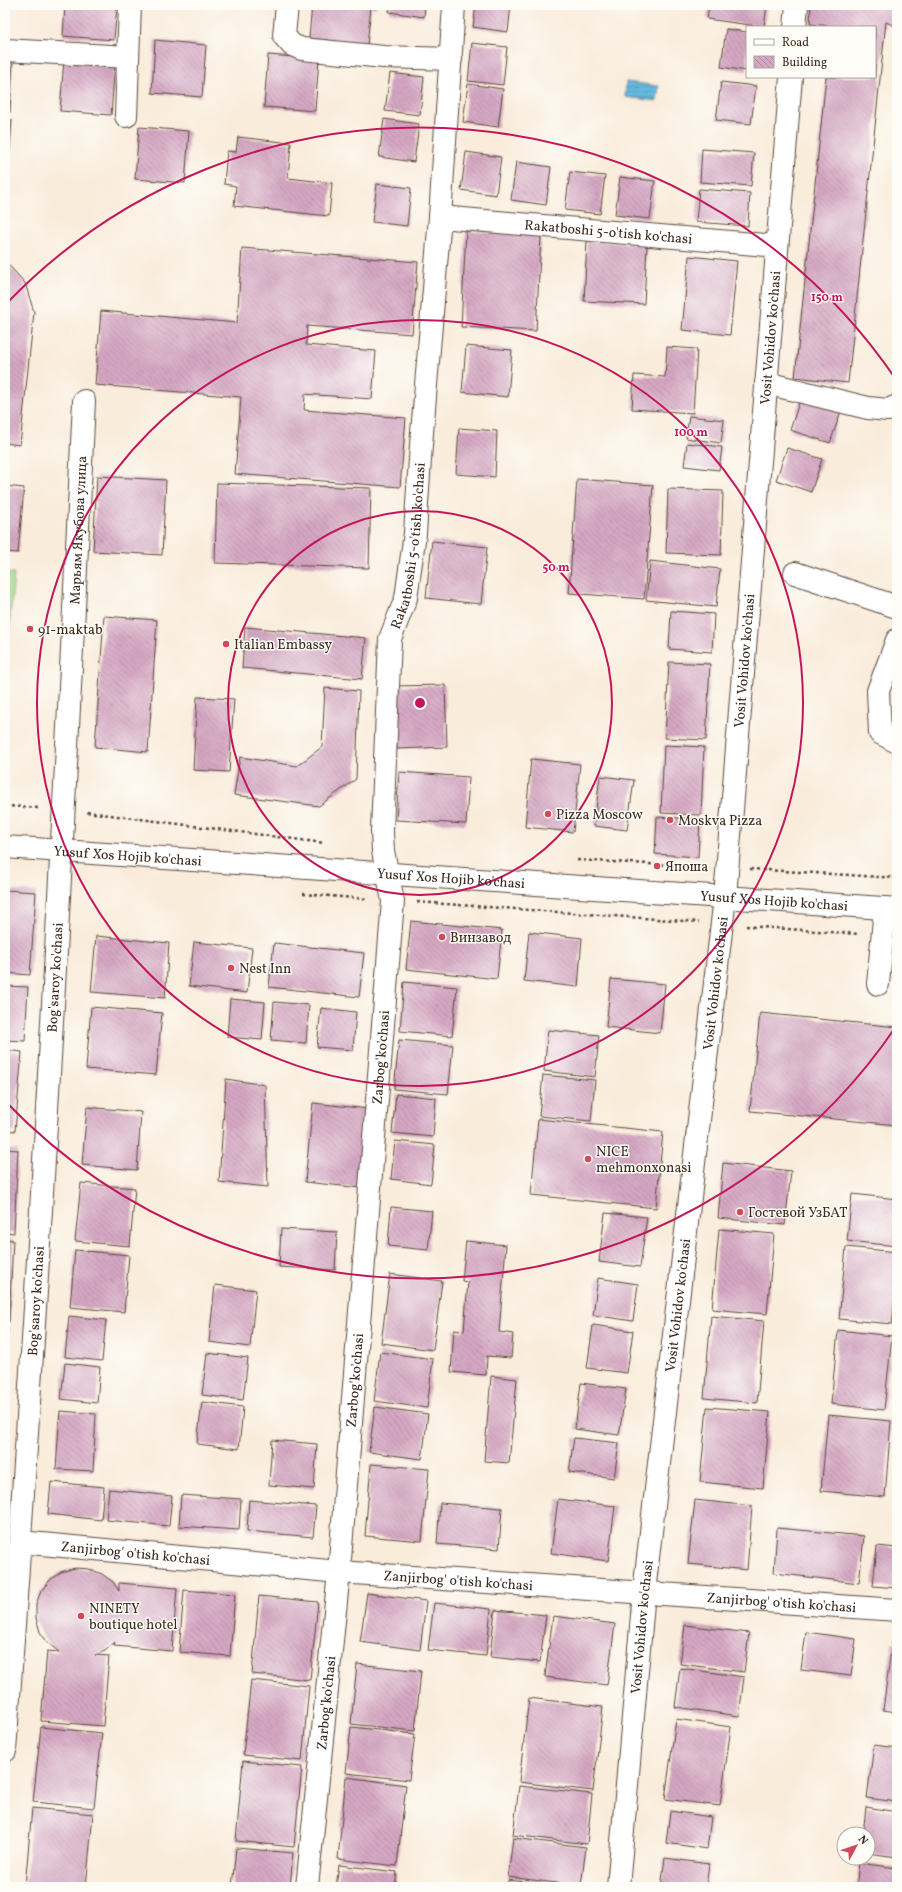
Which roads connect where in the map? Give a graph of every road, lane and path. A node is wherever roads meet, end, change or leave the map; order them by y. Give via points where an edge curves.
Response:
1 (130, 5) edge
2 (287, 5) edge
3 (454, 5) edge
4 (797, 5) edge
5 (795, 26) edge
6 (5, 50) edge
7 (128, 56) junction
8 (451, 59) junction
9 (791, 78) edge
10 (126, 116) dead end
11 (440, 217) junction
12 (777, 246) junction
13 (766, 383) junction
14 (84, 401) dead end
15 (897, 406) edge
16 (796, 573) dead end
17 (897, 607) edge
18 (897, 640) edge
19 (897, 742) edge
20 (5, 806) edge
21 (64, 809) junction
22 (328, 844) dead end
23 (5, 847) edge
24 (61, 851) junction
25 (571, 860) dead end
26 (728, 868) junction
27 (388, 873) junction
28 (897, 878) edge
29 (298, 894) dead end
30 (725, 897) junction
31 (393, 901) junction
32 (891, 908) edge
33 (722, 924) junction
34 (882, 936) junction
35 (878, 984) dead end
36 (20, 1542) junction
37 (339, 1572) junction
38 (644, 1592) junction
39 (897, 1610) edge
40 (5, 1751) edge
41 (307, 1887) edge
42 (618, 1887) edge

1 - 7 street
2 - 8 street via 284,36 292,45 302,49 384,57
3 - 8 street, Rakatboshi 5-o'tish ko'chasi
4 - 5 street
6 - 7 street
7 - 10 street
8 - 11 street, Rakatboshi 5-o'tish ko'chasi
9 - 12 street, Vosit Vohidov ko'chasi
11 - 12 street, Rakatboshi 5-o'tish ko'chasi
11 - 27 street, Rakatboshi 5-o'tish ko'chasi via 415,533 406,598 390,639 382,831
12 - 13 street, Vosit Vohidov ko'chasi
13 - 15 street via 868,408 888,410
13 - 26 street, Vosit Vohidov ko'chasi
14 - 21 street, Марьям Якубова улица
16 - 17 street
18 - 19 street via 878,690 880,732
20 - 21 path
21 - 22 path
21 - 24 street, Марьям Якубова улица
23 - 24 street, Yusuf Xos Hojib ko'chasi
24 - 27 street, Yusuf Xos Hojib ko'chasi
24 - 36 street, Bog'saroy ko'chasi
25 - 26 path
26 - 28 path
26 - 30 street, Vosit Vohidov ko'chasi
27 - 30 street, Yusuf Xos Hojib ko'chasi
27 - 31 street, Zarbog'ko'chasi
29 - 31 path
30 - 32 street, Yusuf Xos Hojib ko'chasi
30 - 33 street, Vosit Vohidov ko'chasi
31 - 33 path
31 - 37 street, Zarbog'ko'chasi
32 - 34 street
33 - 34 path
33 - 38 street, Vosit Vohidov ko'chasi
34 - 35 street
36 - 37 street, Zanjirbog' o'tish ko'chasi
36 - 40 street, Bog'saroy ko'chasi
37 - 38 street, Zanjirbog' o'tish ko'chasi
37 - 41 street, Zarbog'ko'chasi
38 - 39 street, Zanjirbog' o'tish ko'chasi
38 - 42 street, Vosit Vohidov ko'chasi

